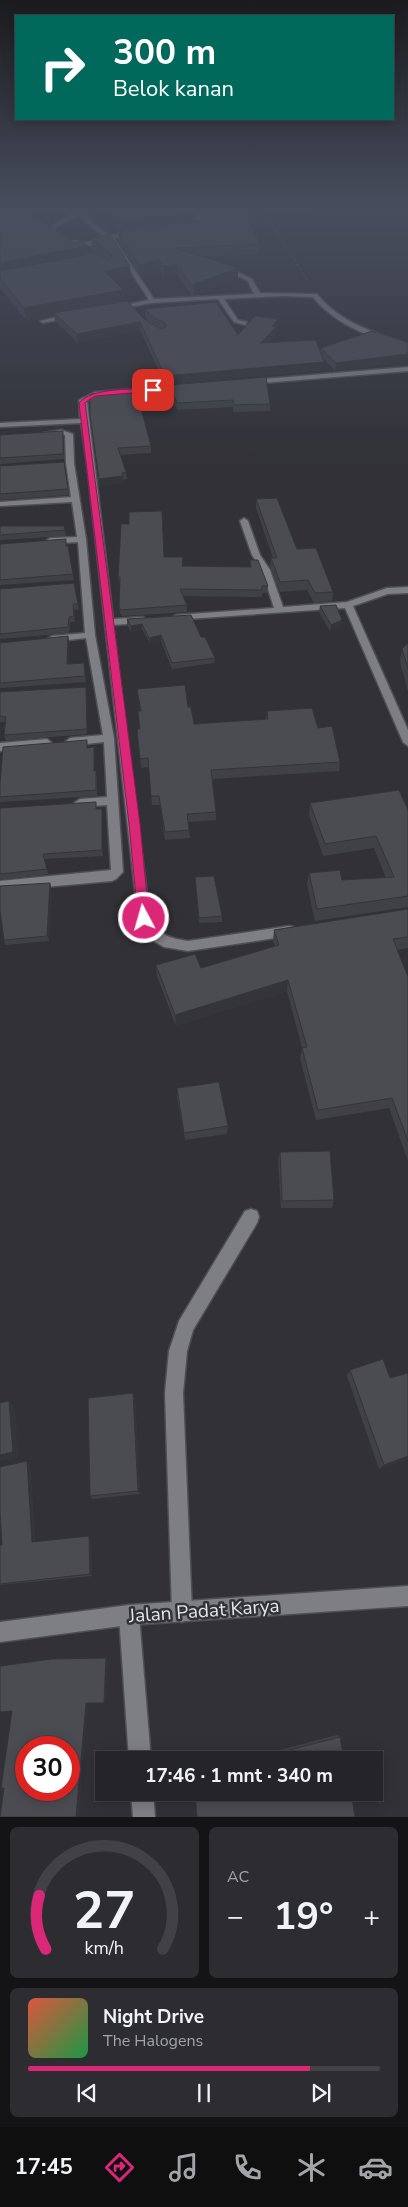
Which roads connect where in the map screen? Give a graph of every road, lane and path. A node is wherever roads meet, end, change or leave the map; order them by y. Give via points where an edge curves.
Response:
1 (145, 292) edge
2 (256, 292) edge
3 (313, 292) edge
4 (258, 295) junction
5 (315, 295) junction
6 (220, 297) junction
7 (151, 301) junction
8 (130, 306) junction
9 (111, 309) edge
10 (82, 314) edge
11 (139, 314) edge
12 (43, 321) edge
13 (245, 324) edge
14 (408, 346) edge
15 (408, 369) edge
16 (245, 382) edge
17 (197, 387) edge
18 (84, 420) junction
19 (0, 425) edge
20 (0, 436) edge
21 (77, 499) junction
22 (0, 504) edge
23 (244, 521) dead end
24 (82, 539) junction
25 (36, 542) edge
26 (408, 590) edge
27 (348, 605) junction
28 (280, 611) junction
29 (108, 622) junction
30 (90, 635) junction
31 (45, 640) edge
32 (109, 738) junction
33 (408, 742) edge
34 (0, 747) edge
35 (113, 801) junction
36 (66, 804) edge
37 (0, 886) edge
38 (303, 929) edge
39 (251, 1217) dead end
40 (408, 1596) edge
41 (182, 1612) junction
42 (129, 1615) junction
43 (0, 1632) edge
44 (139, 1751) edge
45 (143, 1801) edge
46 (144, 1817) edge

1 - 7 street
2 - 4 street
3 - 5 path
4 - 5 street
4 - 6 street
5 - 14 street via 327,309 362,330
6 - 7 street
6 - 13 street via 236,321
7 - 8 street
8 - 9 street
8 - 11 street
10 - 12 street
15 - 16 street
17 - 18 street via 95,394 82,403
18 - 19 street
18 - 29 street
20 - 21 street via 69,434 66,463
21 - 22 street
21 - 24 street
23 - 28 street
24 - 25 street
24 - 30 street via 81,584
26 - 27 street via 387,591
27 - 28 street
27 - 33 street
28 - 29 street
29 - 38 street via 144,918 153,934 169,943 188,946
30 - 31 street
30 - 32 street via 94,686
32 - 34 street
32 - 35 street
35 - 36 street
35 - 37 street via 115,874
39 - 41 street via 185,1327 178,1351 174,1393
40 - 41 street, Jalan Padat Karya
41 - 42 street, Jalan Padat Karya
42 - 43 street, Jalan Padat Karya
42 - 44 street
45 - 46 street

